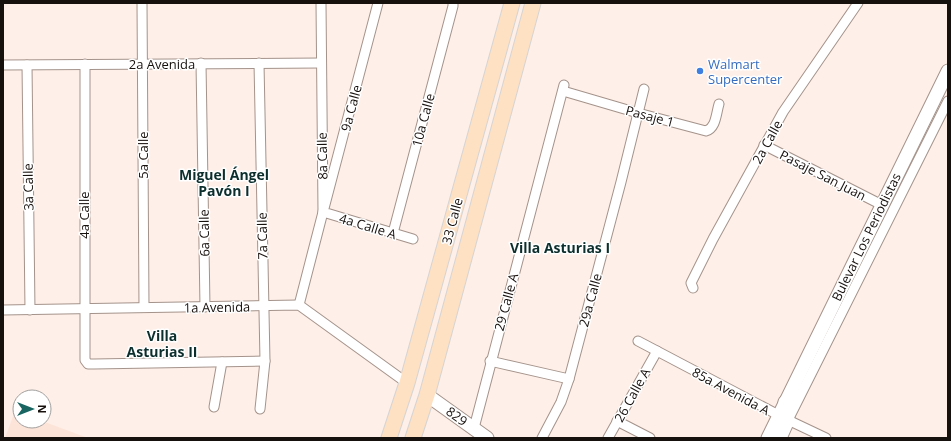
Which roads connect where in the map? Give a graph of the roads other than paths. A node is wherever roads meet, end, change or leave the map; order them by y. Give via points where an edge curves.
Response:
1 (142, 3) edge
2 (321, 3) edge
3 (378, 3) edge
4 (512, 3) edge
5 (533, 3) edge
6 (858, 3) edge
7 (453, 5) edge
8 (201, 63) junction
9 (259, 63) junction
10 (321, 63) junction
11 (27, 64) junction
12 (85, 64) junction
13 (143, 64) junction
14 (3, 65) edge
15 (948, 71) edge
16 (564, 88) joint
17 (644, 89) dead end
18 (719, 104) dead end
19 (947, 105) edge
20 (931, 106) junction
21 (638, 113) junction
22 (764, 145) junction
23 (882, 205) junction
24 (323, 212) junction
25 (393, 233) junction
26 (413, 239) dead end
27 (693, 288) dead end
28 (300, 305) junction
29 (263, 306) junction
30 (205, 307) junction
31 (144, 308) junction
32 (84, 309) junction
33 (3, 310) edge
34 (30, 310) junction
35 (638, 341) dead end
36 (657, 351) junction
37 (490, 360) junction
38 (265, 361) junction
39 (222, 362) junction
40 (569, 379) junction
41 (406, 383) junction
42 (427, 395) junction
43 (214, 407) dead end
44 (260, 409) dead end
45 (783, 418) junction
46 (617, 422) junction
47 (474, 428) junction
48 (388, 438) edge
49 (413, 438) edge
50 (487, 438) edge
51 (542, 438) edge
52 (608, 438) edge
53 (650, 438) edge
54 (768, 438) edge
55 (780, 438) edge
56 (826, 438) edge

1 - 13 street, 5a Calle
2 - 10 street, 8a Calle
3 - 24 street, 9a Calle
4 - 41 main road, 33 Calle
5 - 42 main road, 33 Calle
6 - 22 street, 2a Calle via 783,112
7 - 25 street, 10a Calle
8 - 9 street, 2a Avenida
8 - 13 street, 2a Avenida
8 - 30 street, 6a Calle
9 - 10 street, 2a Avenida
9 - 29 street, 7a Calle
10 - 24 street, 8a Calle
11 - 12 street, 2a Avenida
11 - 14 street, 2a Avenida
11 - 34 street, 3a Calle
12 - 13 street, 2a Avenida
12 - 32 street, 4a Calle
13 - 31 street, 5a Calle
15 - 20 street, Bulevar Los Periodistas
16 - 21 street, Pasaje 1
16 - 37 street, 29 Calle A
17 - 21 street, 29a Calle
18 - 21 street, Pasaje 1 via 713,127 706,131
19 - 20 street
19 - 45 street, Bulevar Los Periodistas
20 - 23 street, Bulevar Los Periodistas
21 - 40 street, 29a Calle
22 - 23 street, Pasaje San Juan
22 - 27 street, 2a Calle via 691,283
23 - 45 street, Bulevar Los Periodistas via 785,402
24 - 25 street, 4a Calle A
24 - 28 street, 8a Calle
25 - 26 street, 4a Calle A
28 - 29 street, 1a Avenida
28 - 41 street
29 - 30 street, 1a Avenida
29 - 38 street, 7a Calle
30 - 31 street, 1a Avenida
31 - 32 street, 1a Avenida
32 - 34 street, 1a Avenida
32 - 39 street, 4a Calle via 85,360 88,364
33 - 34 street, 1a Avenida
35 - 36 street, 85a Avenida A
36 - 45 street, 85a Avenida A
36 - 46 street, 26 Calle A
37 - 40 street
37 - 47 street, 29 Calle A
38 - 39 street
38 - 44 street, 7a Calle
39 - 43 street
40 - 51 street, 29a Calle via 561,402
41 - 48 main road, 33 Calle
42 - 47 street, 829
42 - 49 main road, 33 Calle
45 - 54 street, Bulevar Los Periodistas
45 - 55 street, Bulevar Los Periodistas
45 - 56 street, 85a Avenida A
46 - 52 street, 26 Calle A
46 - 53 street
47 - 50 street, 829

